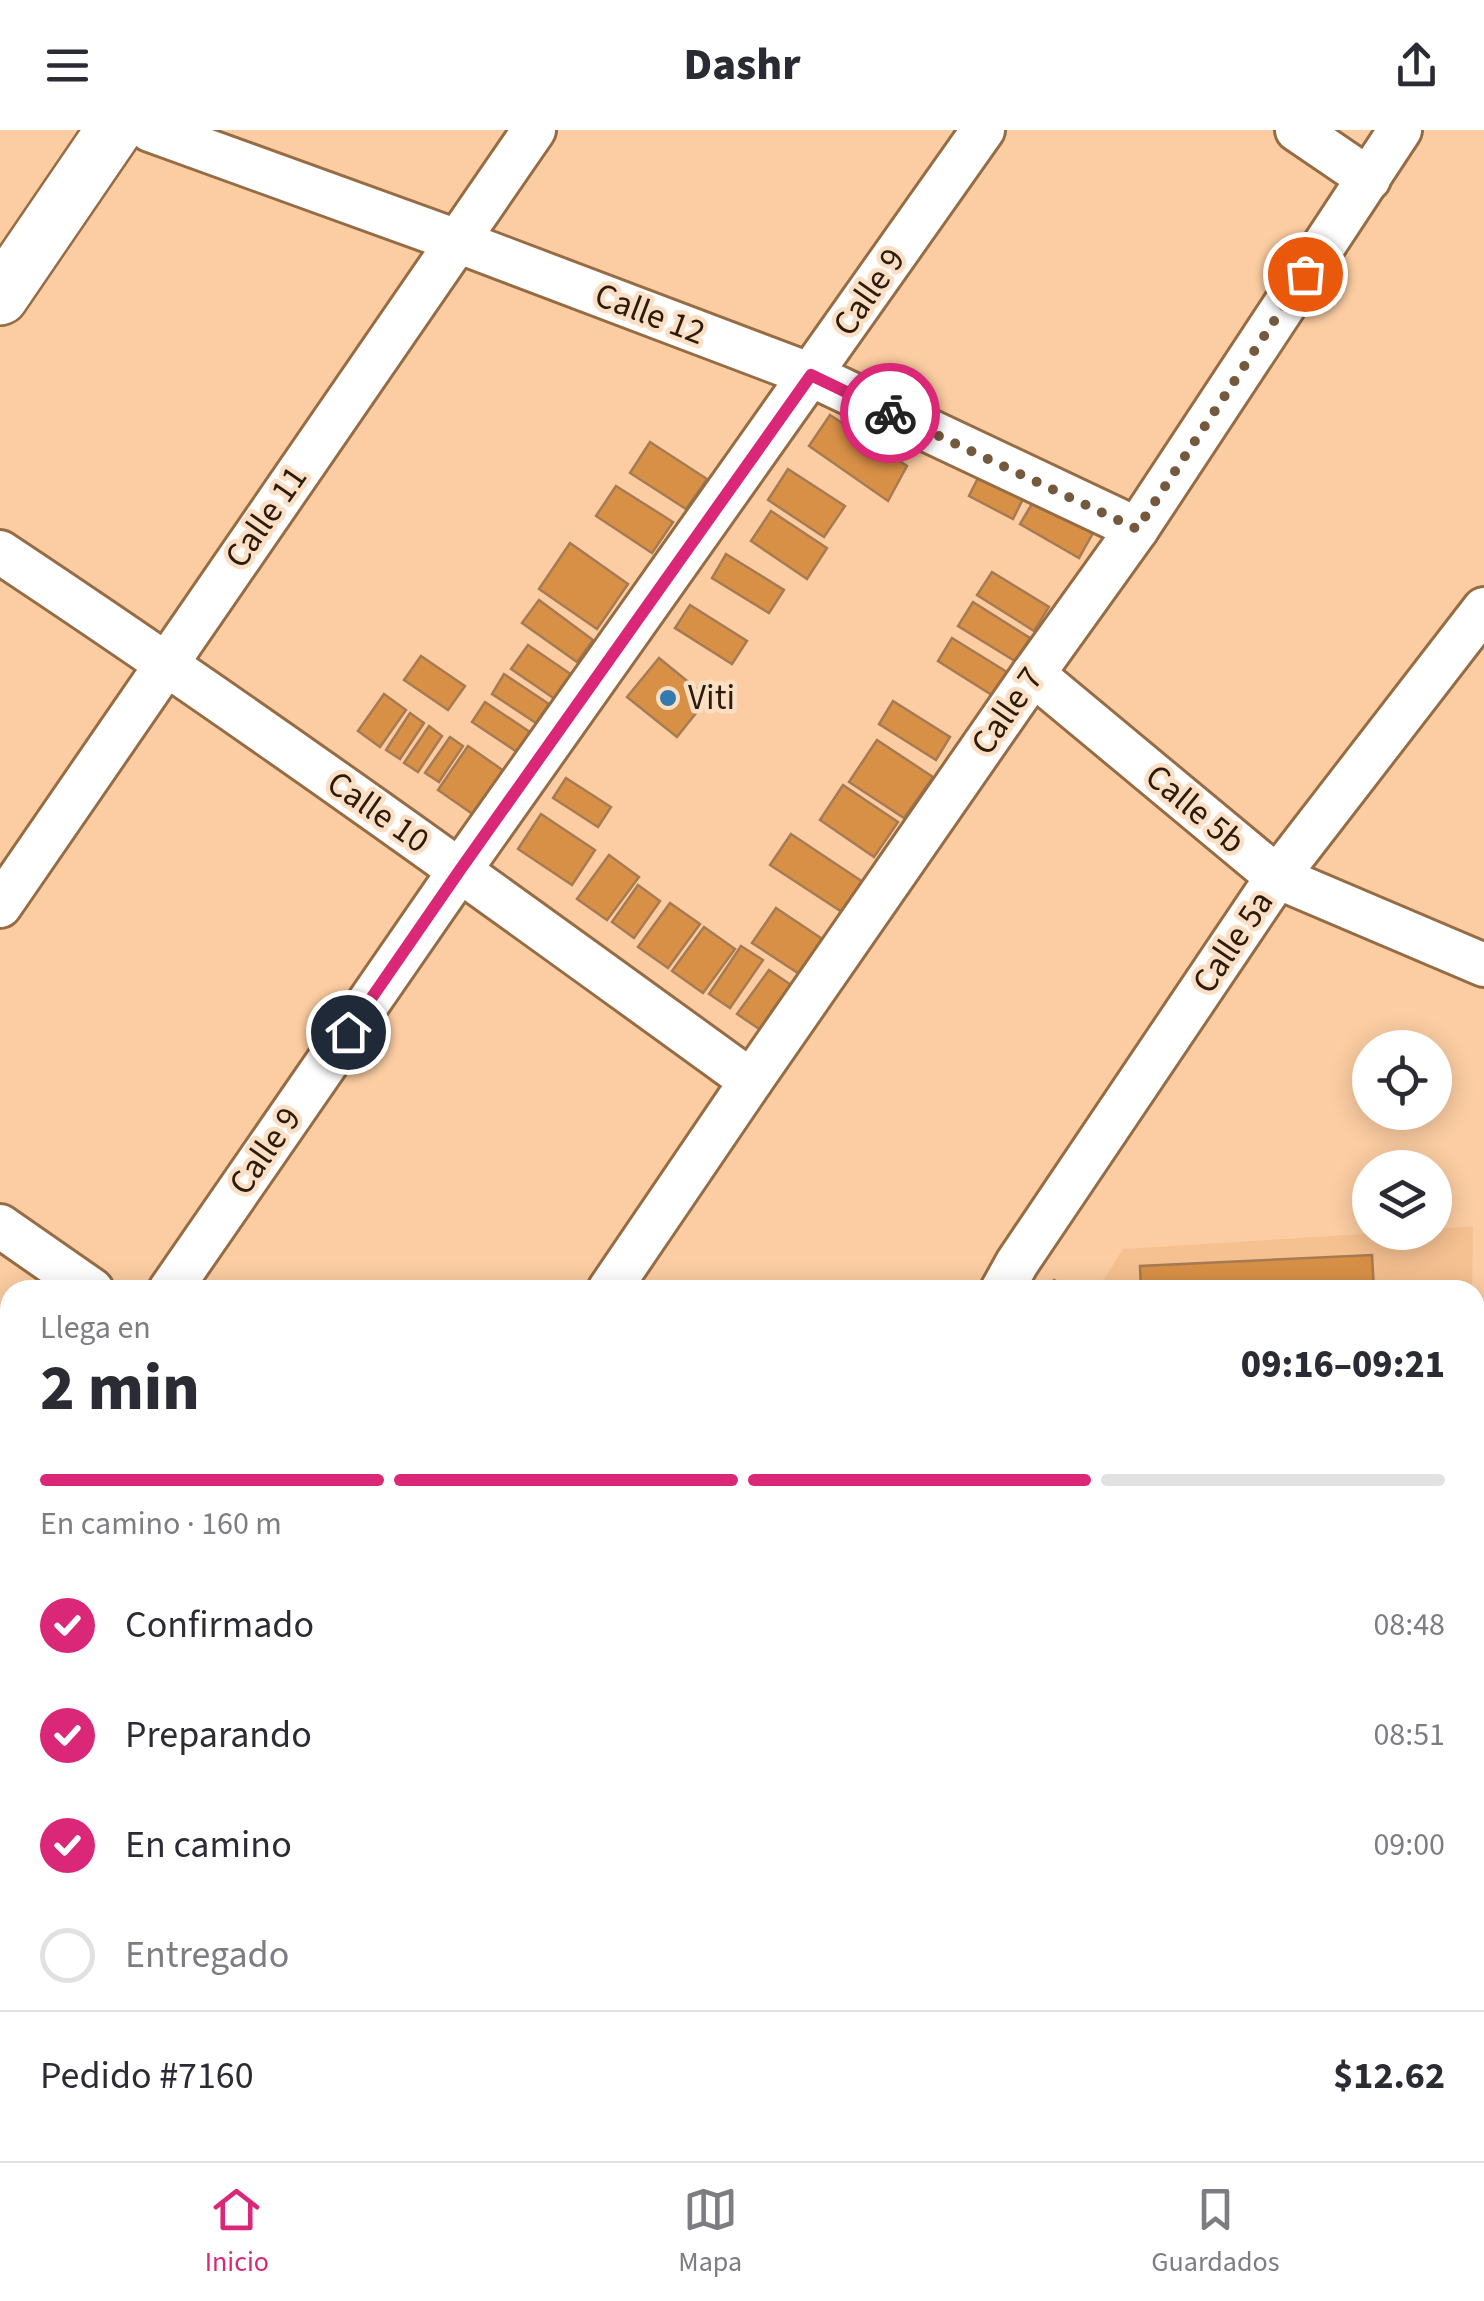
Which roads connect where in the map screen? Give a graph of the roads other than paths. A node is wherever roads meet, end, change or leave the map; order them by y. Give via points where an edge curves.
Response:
1 (114, 130) edge
2 (150, 130) edge
3 (534, 130) edge
4 (983, 130) edge
5 (1297, 130) edge
6 (1400, 130) edge
7 (1368, 179) junction
8 (457, 241) junction
9 (0, 297) edge
10 (811, 375) junction
11 (1137, 529) junction
12 (0, 552) edge
13 (1484, 609) edge
14 (166, 662) junction
15 (1033, 674) junction
16 (460, 870) junction
17 (1277, 878) junction
18 (0, 906) edge
19 (1484, 966) edge
20 (751, 1081) junction
21 (0, 1226) edge
22 (78, 1280) edge
23 (177, 1280) edge
24 (616, 1280) edge
25 (1008, 1280) edge

1 - 9 main road
2 - 8 street, Calle 12
3 - 8 street, Calle 11
4 - 10 street, Calle 9
5 - 7 street
6 - 7 street, Calle 7
7 - 11 street, Calle 7
8 - 10 street, Calle 12
8 - 14 street, Calle 11
10 - 11 street, Calle 12
10 - 16 street, Calle 9
11 - 15 street, Calle 7
12 - 14 street, Calle 10
13 - 17 street, Calle 5a
14 - 16 street, Calle 10
14 - 18 street, Calle 11
15 - 17 street, Calle 5b
15 - 20 street, Calle 7
16 - 20 street, Calle 10
16 - 23 street, Calle 9
17 - 19 street, Calle 5b
17 - 25 street, Calle 5a
20 - 24 street, Calle 7
21 - 22 street

